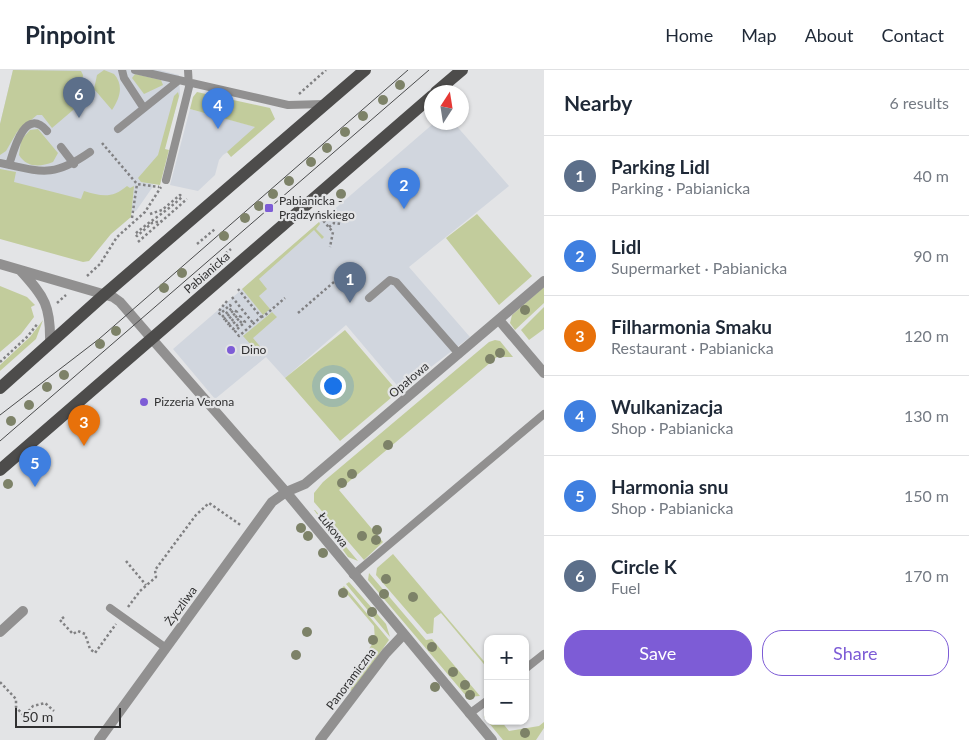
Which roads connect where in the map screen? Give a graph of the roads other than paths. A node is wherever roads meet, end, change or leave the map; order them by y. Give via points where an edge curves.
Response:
1 (122, 70) edge
2 (135, 70) edge
3 (188, 70) edge
4 (365, 70) edge
5 (462, 70) edge
6 (178, 80) junction
7 (189, 82) junction
8 (444, 85) edge
9 (424, 103) edge
10 (324, 104) junction
11 (143, 107) junction
12 (118, 129) dead end
13 (47, 131) dead end
14 (61, 148) dead end
15 (90, 152) dead end
16 (0, 163) edge
17 (74, 164) junction
18 (9, 165) junction
19 (166, 180) road end
20 (0, 264) edge
21 (19, 269) junction
22 (544, 281) edge
23 (105, 294) junction
24 (369, 298) dead end
25 (499, 320) junction
26 (152, 338) junction
27 (50, 344) junction
28 (459, 354) junction
29 (544, 373) edge
30 (0, 388) edge
31 (544, 414) edge
32 (0, 470) edge
33 (286, 492) junction
34 (353, 575) junction
35 (110, 608) dead end
36 (23, 611) dead end
37 (0, 632) edge
38 (403, 635) junction
39 (166, 648) junction
40 (544, 654) edge
41 (529, 666) edge
42 (484, 703) edge
43 (469, 714) junction
44 (99, 740) edge
45 (320, 740) edge
46 (492, 740) edge

1 - 11 lane
2 - 6 lane
3 - 7 lane
4 - 10 main road
5 - 8 main road
6 - 7 lane
6 - 11 lane
7 - 10 lane via 288,104
7 - 19 lane
9 - 26 main road, Pabianicka
10 - 23 main road
11 - 12 lane
13 - 18 lane via 35,124 25,128 16,142
14 - 17 lane
15 - 17 lane
16 - 18 lane
17 - 18 lane via 41,172
20 - 21 street, Łukowa
21 - 23 street, Łukowa
21 - 27 street via 33,284 49,311
22 - 25 street, Opałowa
23 - 26 street, Łukowa via 120,302
23 - 27 main road
24 - 28 lane via 390,280 396,282
25 - 28 street, Opałowa
25 - 29 street
26 - 32 main road, Pabianicka
26 - 33 street, Łukowa
27 - 30 main road
28 - 33 street, Opałowa via 305,484
31 - 34 lane
33 - 34 street, Łukowa
33 - 39 street, Życzliwa via 272,502
34 - 38 street, Łukowa
35 - 39 lane
36 - 37 street
38 - 43 street, Łukowa
38 - 45 street, Panoramiczna
39 - 44 street, Życzliwa
40 - 41 lane
42 - 43 lane
43 - 46 street, Łukowa

